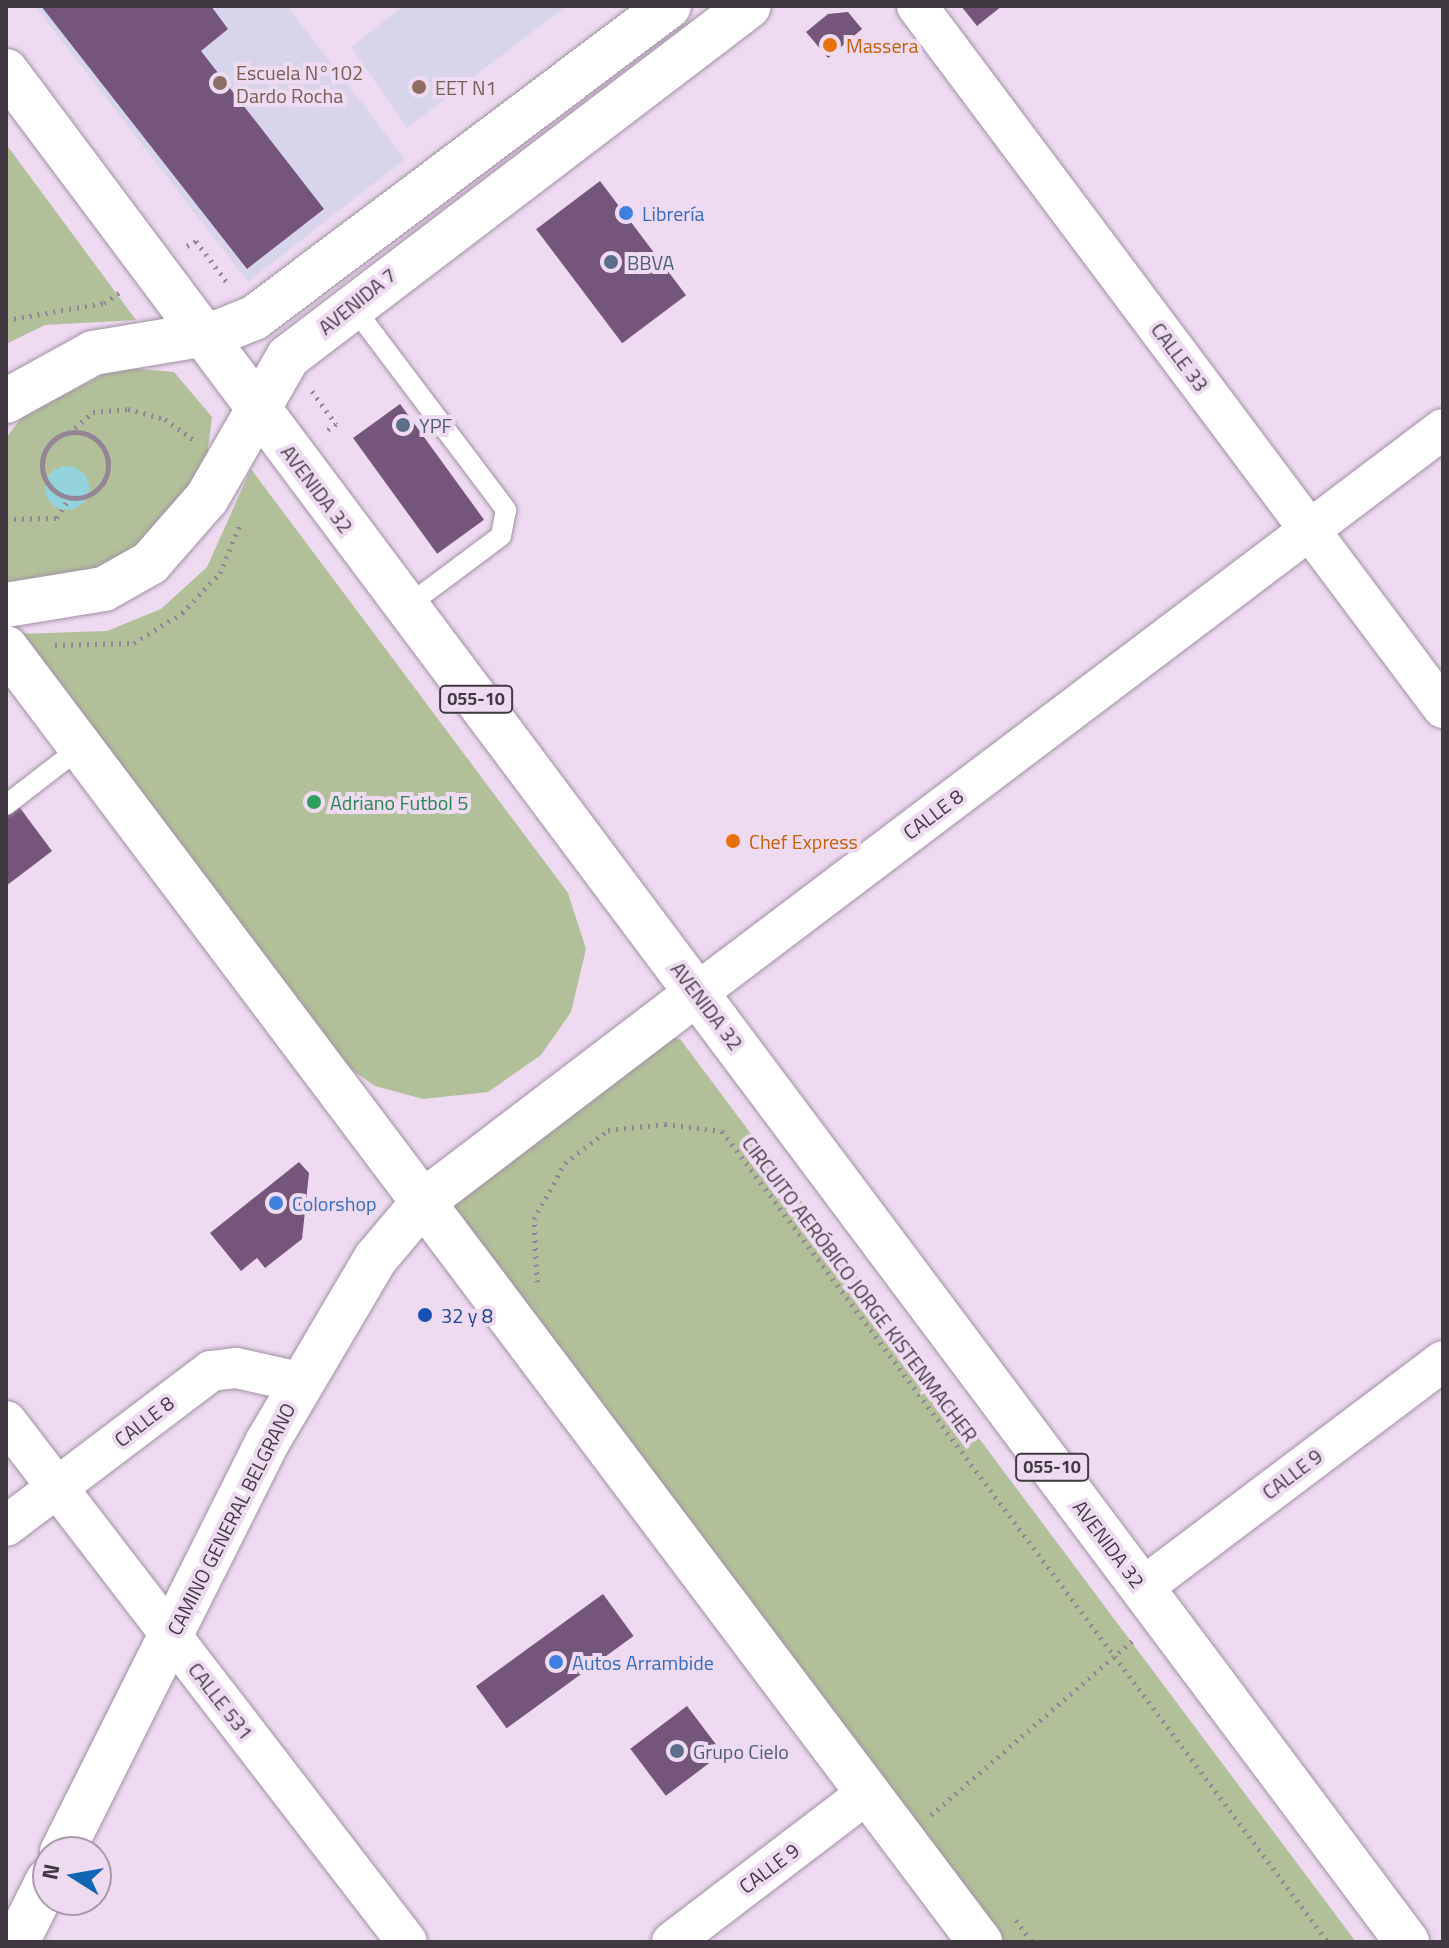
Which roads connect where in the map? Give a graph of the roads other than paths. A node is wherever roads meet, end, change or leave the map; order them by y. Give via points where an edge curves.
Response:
1 (669, 6) edge
2 (749, 6) edge
3 (917, 6) edge
4 (6, 71) edge
5 (351, 303) junction
6 (202, 334) junction
7 (6, 401) edge
8 (255, 406) junction
9 (1443, 429) edge
10 (1309, 530) junction
11 (6, 605) edge
12 (407, 606) junction
13 (13, 671) edge
14 (1443, 708) edge
15 (81, 747) junction
16 (6, 805) edge
17 (697, 993) junction
18 (424, 1201) junction
19 (1443, 1361) edge
20 (299, 1382) junction
21 (6, 1421) edge
22 (56, 1489) junction
23 (6, 1526) edge
24 (1152, 1602) junction
25 (171, 1637) junction
26 (866, 1794) junction
27 (70, 1836) edge
28 (32, 1912) edge
29 (17, 1942) edge
30 (407, 1942) edge
31 (672, 1942) edge
32 (980, 1942) edge
33 (1407, 1942) edge

1 - 6 main road via 254,318
2 - 5 main road, AVENIDA 7
3 - 10 street, CALLE 33
4 - 6 main road, AVENIDA 32 / 055-10
5 - 8 main road, AVENIDA 7 via 288,357
5 - 12 lane via 506,510 501,536
6 - 7 main road via 93,353
6 - 8 main road, AVENIDA 32 / 055-10
8 - 11 main road, AVENIDA 7 via 223,473 178,537 140,570 80,595
8 - 12 main road, AVENIDA 32 / 055-10
9 - 10 street, CALLE 8
10 - 14 street, CALLE 33
10 - 17 street, CALLE 8
12 - 17 main road, AVENIDA 32 / 055-10
13 - 15 main road
15 - 16 lane
15 - 18 main road
17 - 18 main road, CALLE 8
17 - 24 main road, AVENIDA 32 / 055-10
18 - 20 main road, CAMINO GENERAL BELGRANO via 376,1258
18 - 26 main road
19 - 24 street, CALLE 9
20 - 22 street, CALLE 8 via 236,1368 211,1371
20 - 25 main road, CAMINO GENERAL BELGRANO
21 - 22 street, CALLE 531
22 - 23 street, CALLE 8
22 - 25 street, CALLE 531
24 - 33 main road, AVENIDA 32 / 055-10
25 - 27 main road, CAMINO GENERAL BELGRANO
25 - 30 street, CALLE 531
26 - 31 street, CALLE 9
26 - 32 main road
28 - 29 main road

